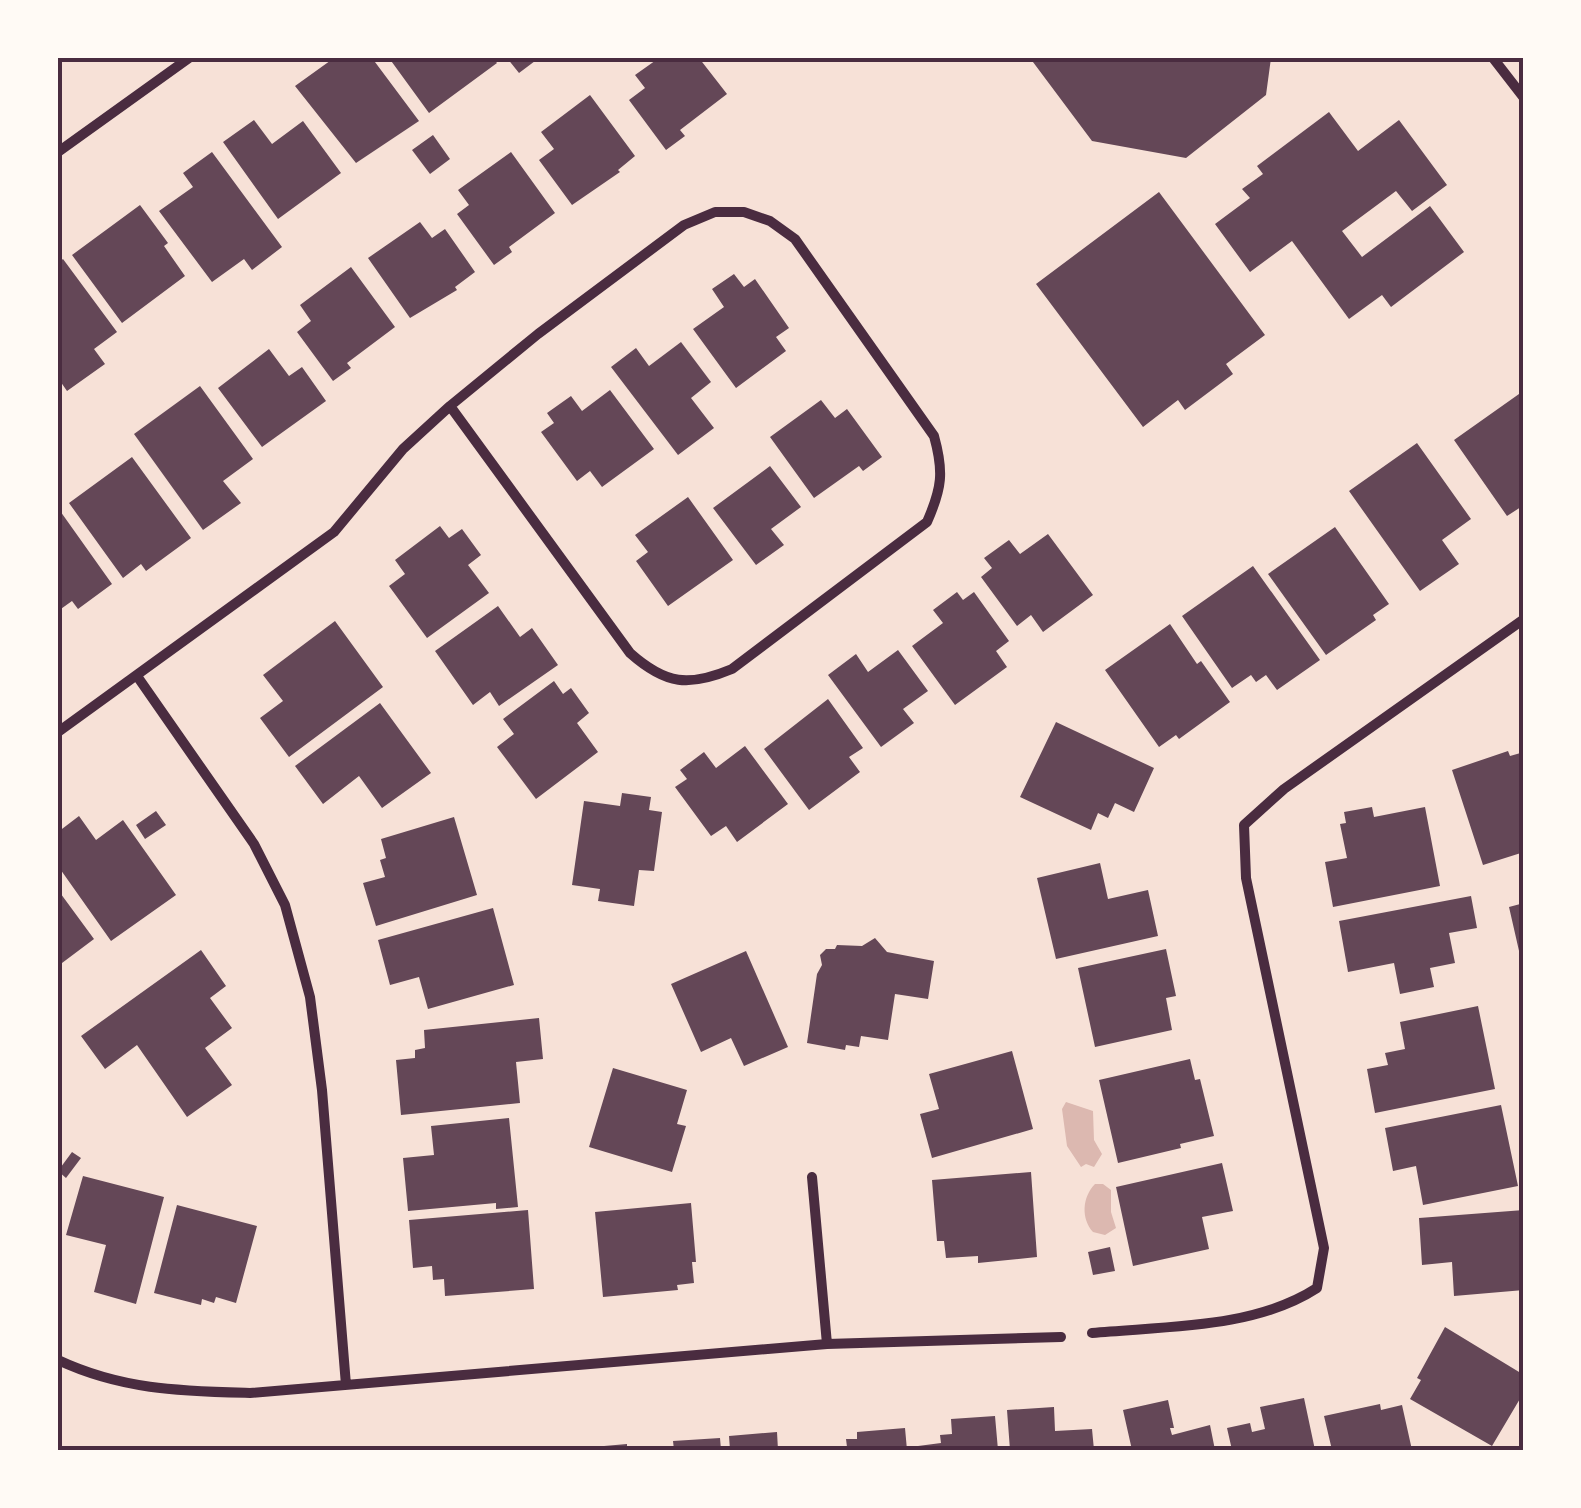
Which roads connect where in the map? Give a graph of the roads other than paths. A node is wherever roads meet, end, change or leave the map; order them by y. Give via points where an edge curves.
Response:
1 (188, 58) edge
2 (1493, 58) edge
3 (1524, 98) edge
4 (58, 152) edge
5 (450, 406) junction
6 (1522, 623) edge
7 (137, 676) junction
8 (58, 732) edge
9 (812, 1177) dead end
10 (1092, 1333) dead end
11 (1061, 1337) dead end
12 (826, 1344) junction
13 (58, 1360) edge
14 (346, 1385) junction

1 - 4 street
2 - 3 street
5 - 5 street via 684,225 715,212 744,212 770,220 795,239 934,436 942,462 940,491 927,522 732,669 704,680 674,680 650,672 630,654
5 - 7 street via 403,449 334,532
6 - 10 street via 1284,789 1244,826 1246,878 1324,1248 1316,1288 1276,1310
7 - 8 street
7 - 14 street via 254,844 285,905 310,997 322,1090
9 - 12 street
11 - 12 street
12 - 14 street
13 - 14 street via 156,1390 250,1394

